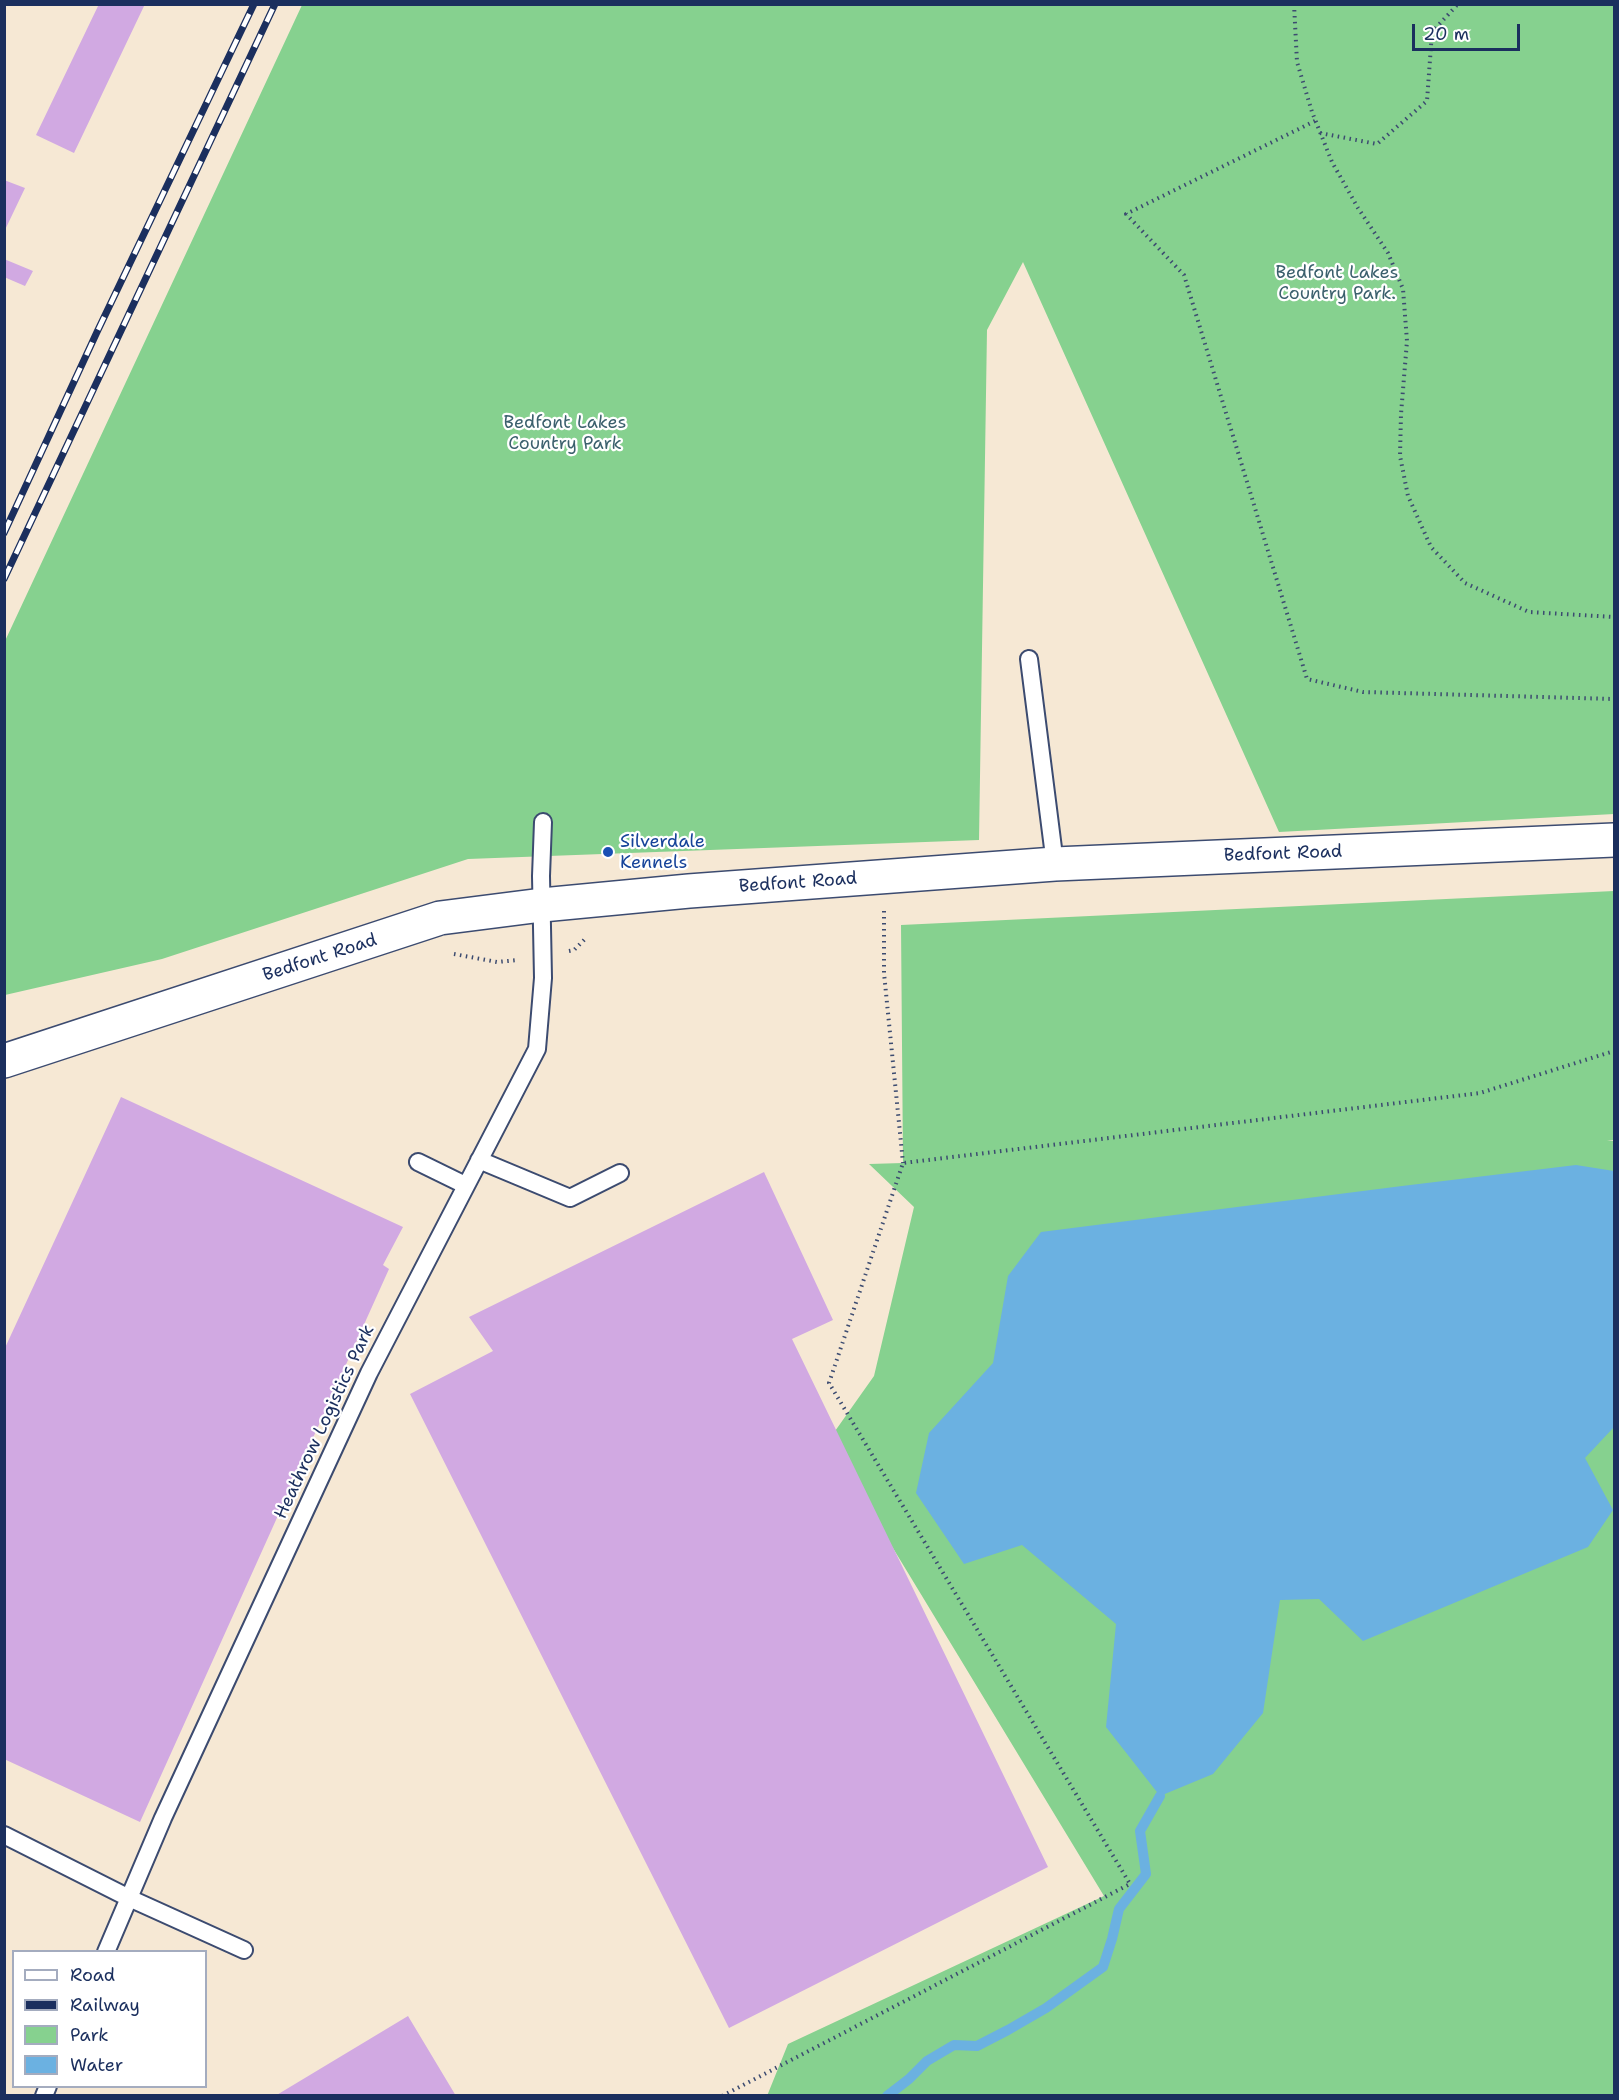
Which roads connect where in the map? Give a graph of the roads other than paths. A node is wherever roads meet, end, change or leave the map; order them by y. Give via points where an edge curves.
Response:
1 (1029, 659) dead end
2 (543, 822) dead end
3 (1614, 840) edge
4 (1055, 864) junction
5 (542, 905) junction
6 (4, 1061) edge
7 (479, 1160) junction
8 (418, 1162) dead end
9 (620, 1173) dead end
10 (465, 1185) junction
11 (4, 1835) edge
12 (129, 1898) junction
13 (107, 1950) edge
14 (244, 1950) dead end

1 - 4 lane
2 - 5 lane, Heathrow Logistics Park
3 - 4 street, Bedfont Road
4 - 5 street, Bedfont Road
5 - 6 street, Bedfont Road via 440,918
5 - 7 lane, Heathrow Logistics Park via 543,978 537,1049
7 - 9 lane via 570,1197
7 - 10 lane, Heathrow Logistics Park
8 - 10 lane
10 - 12 lane, Heathrow Logistics Park via 369,1373
11 - 12 lane
12 - 13 lane, Heathrow Logistics Park
12 - 14 lane

